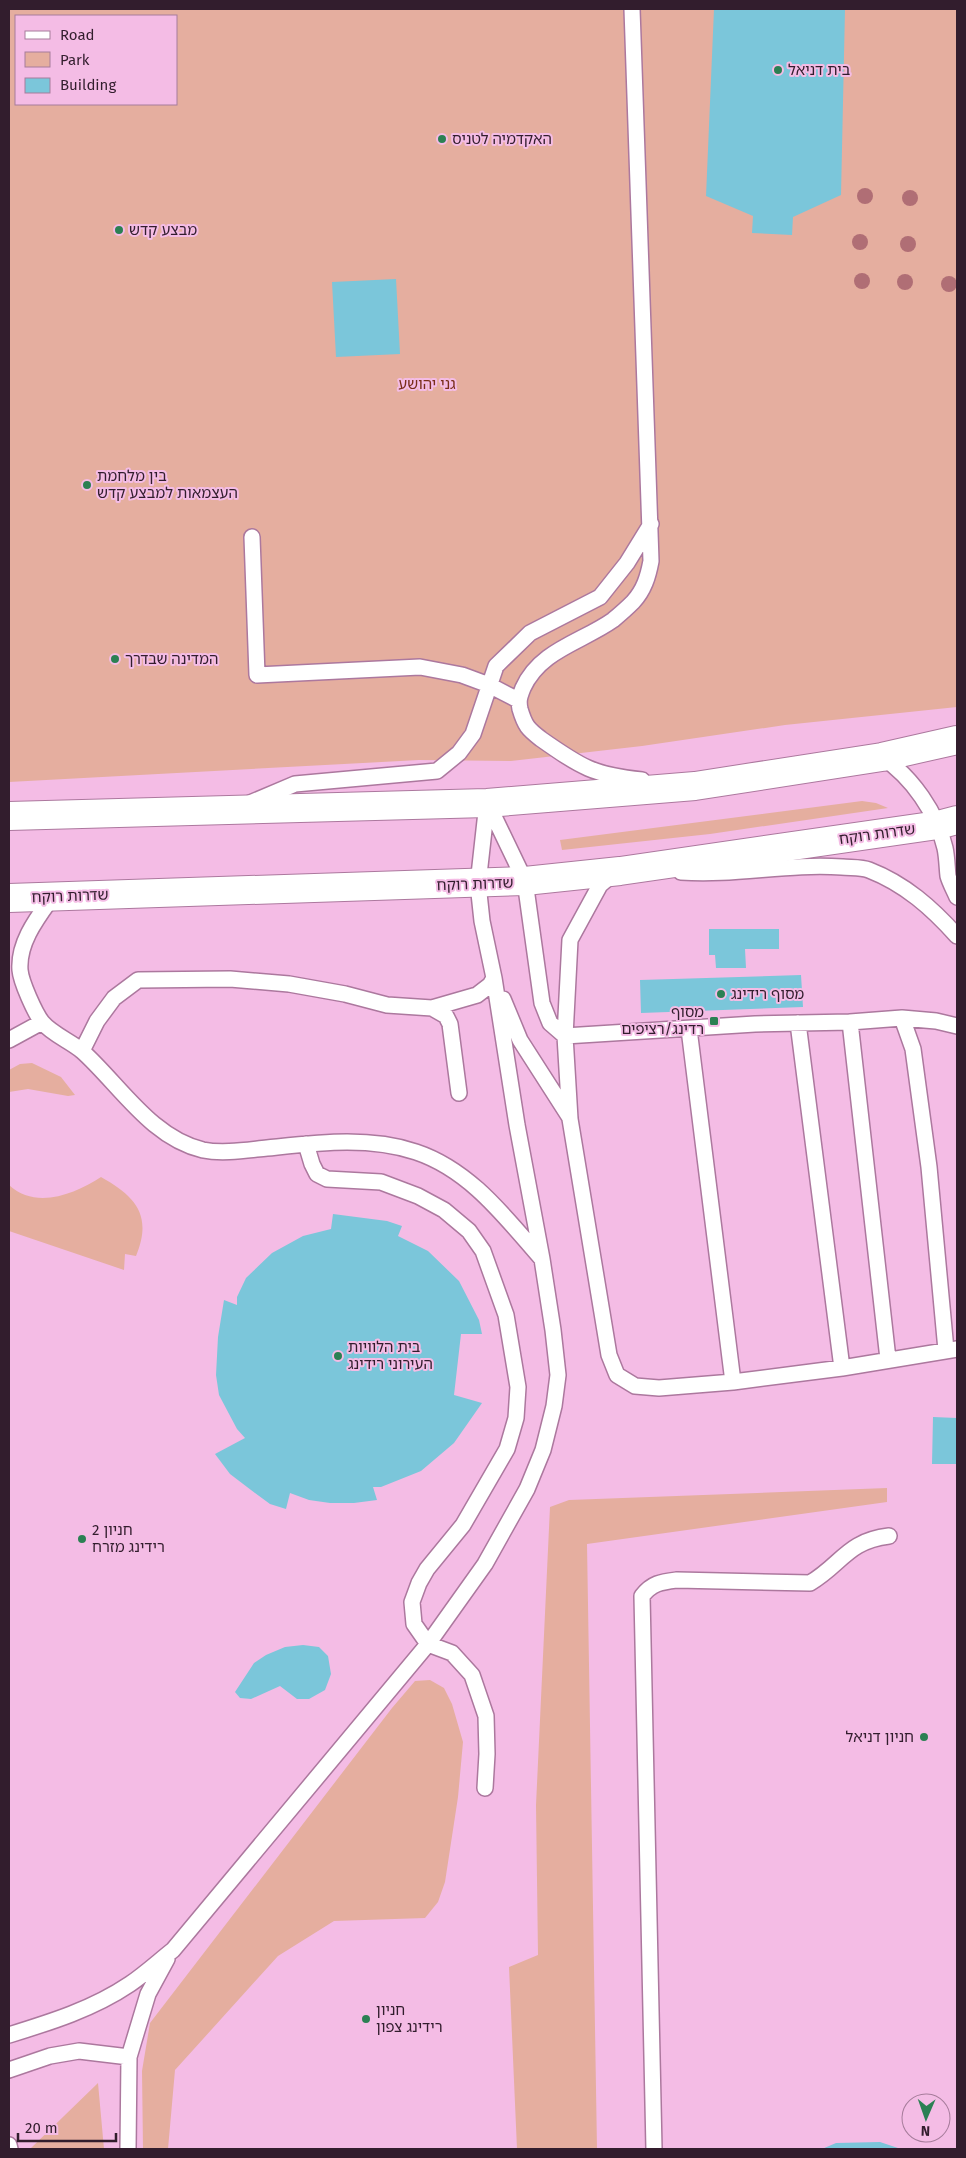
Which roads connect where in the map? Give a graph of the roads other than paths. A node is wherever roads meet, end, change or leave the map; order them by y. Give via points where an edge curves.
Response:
1 (632, 9) edge
2 (651, 524) junction
3 (252, 537) dead end
4 (489, 685) junction
5 (518, 700) junction
6 (957, 740) edge
7 (882, 757) junction
8 (695, 786) junction
9 (488, 803) junction
10 (230, 811) junction
11 (9, 816) edge
12 (947, 823) edge
13 (627, 869) junction
14 (525, 882) junction
15 (478, 884) junction
16 (53, 896) junction
17 (957, 897) edge
18 (9, 898) edge
19 (957, 936) edge
20 (494, 978) junction
21 (432, 1008) junction
22 (902, 1018) junction
23 (42, 1022) junction
24 (850, 1022) junction
25 (798, 1023) junction
26 (957, 1026) edge
27 (688, 1029) junction
28 (566, 1036) junction
29 (9, 1040) edge
30 (82, 1051) junction
31 (459, 1093) dead end
32 (570, 1119) junction
33 (306, 1144) junction
34 (542, 1260) junction
35 (952, 1350) edge
36 (888, 1359) junction
37 (842, 1368) junction
38 (733, 1382) junction
39 (888, 1536) dead end
40 (428, 1644) junction
41 (485, 1788) dead end
42 (172, 1951) junction
43 (9, 2035) edge
44 (129, 2057) junction
45 (9, 2070) edge
46 (9, 2145) edge
47 (10, 2149) edge
48 (128, 2149) edge
49 (654, 2149) edge

1 - 2 lane
2 - 4 lane via 627,563 600,597 530,634 496,666
2 - 5 lane via 651,561 646,583 633,602 612,620 540,662 528,676
3 - 4 lane via 257,675 420,667 462,675
4 - 5 lane
4 - 10 lane via 472,734 459,753 437,771 295,784
5 - 8 lane via 525,725 588,770 609,777
6 - 7 main road
7 - 8 main road
7 - 12 lane via 896,766 926,804
8 - 9 main road
9 - 10 main road
9 - 14 lane
9 - 15 lane
10 - 11 main road
12 - 13 main road, שדרות רוקח
12 - 17 lane via 945,848 949,877
13 - 14 main road, שדרות רוקח
13 - 19 lane via 707,874 823,866 867,869 917,896
13 - 28 lane via 611,875 600,885 570,940
14 - 15 main road, שדרות רוקח
14 - 28 lane via 542,1003 550,1023
15 - 16 main road, שדרות רוקח
15 - 20 lane
16 - 18 main road, שדרות רוקח
16 - 23 lane via 32,925 22,952 20,971
20 - 21 lane via 477,995
20 - 32 lane via 520,1040
20 - 34 lane
21 - 30 lane via 386,1005 289,984 230,979 138,980 114,998 97,1021
21 - 31 lane via 446,1016 450,1024
22 - 24 lane
22 - 26 lane
22 - 35 lane via 913,1049
23 - 29 lane
23 - 30 lane
24 - 25 lane
24 - 36 lane
25 - 27 lane
25 - 37 lane
27 - 28 lane
27 - 38 lane
28 - 32 lane
30 - 33 lane via 151,1124 183,1142 204,1150 229,1151
32 - 38 lane via 609,1356 617,1375 635,1386 659,1388
33 - 34 lane via 367,1142 415,1152 444,1164 491,1200
33 - 40 lane via 317,1174 327,1179 381,1182 444,1210 469,1231 483,1251 506,1315 518,1387 516,1418 507,1449 463,1525 418,1583 412,1602 414,1624
34 - 40 lane via 558,1375 543,1450 527,1489 485,1564
35 - 36 lane
36 - 37 lane
37 - 38 lane
39 - 49 lane via 852,1547 826,1574 810,1583 677,1580 649,1586 642,1596
40 - 41 lane via 452,1652 472,1675 486,1716
40 - 42 lane
42 - 43 lane via 132,1984 94,2006
42 - 44 lane via 148,1994
44 - 45 lane via 79,2051 50,2056
44 - 48 lane
46 - 47 lane

